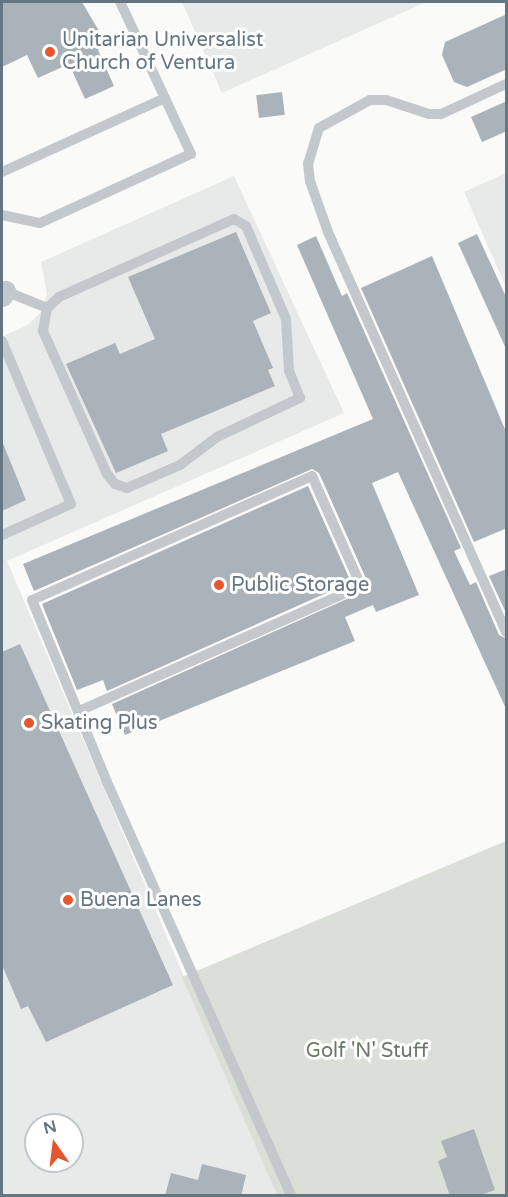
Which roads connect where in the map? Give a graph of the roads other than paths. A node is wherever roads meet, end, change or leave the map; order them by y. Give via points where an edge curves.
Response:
1 (120, 2) edge
2 (507, 84) edge
3 (165, 98) junction
4 (2, 172) edge
5 (2, 215) edge
6 (3, 293) edge
7 (47, 308) junction
8 (2, 341) edge
9 (2, 535) edge
10 (507, 632) edge
11 (79, 711) junction
12 (291, 1196) edge

1 - 3 lane
2 - 10 lane via 441,114 386,100 370,100 319,128 308,163 310,181 328,232
3 - 4 lane
3 - 5 lane via 190,154 40,223
6 - 7 lane
7 - 7 lane via 44,331 107,474 115,484 127,488 180,465 217,436 300,398 289,371 286,319 246,226 234,219 59,297
8 - 9 lane via 71,504
11 - 11 lane via 32,600 312,476 361,586
11 - 12 lane

